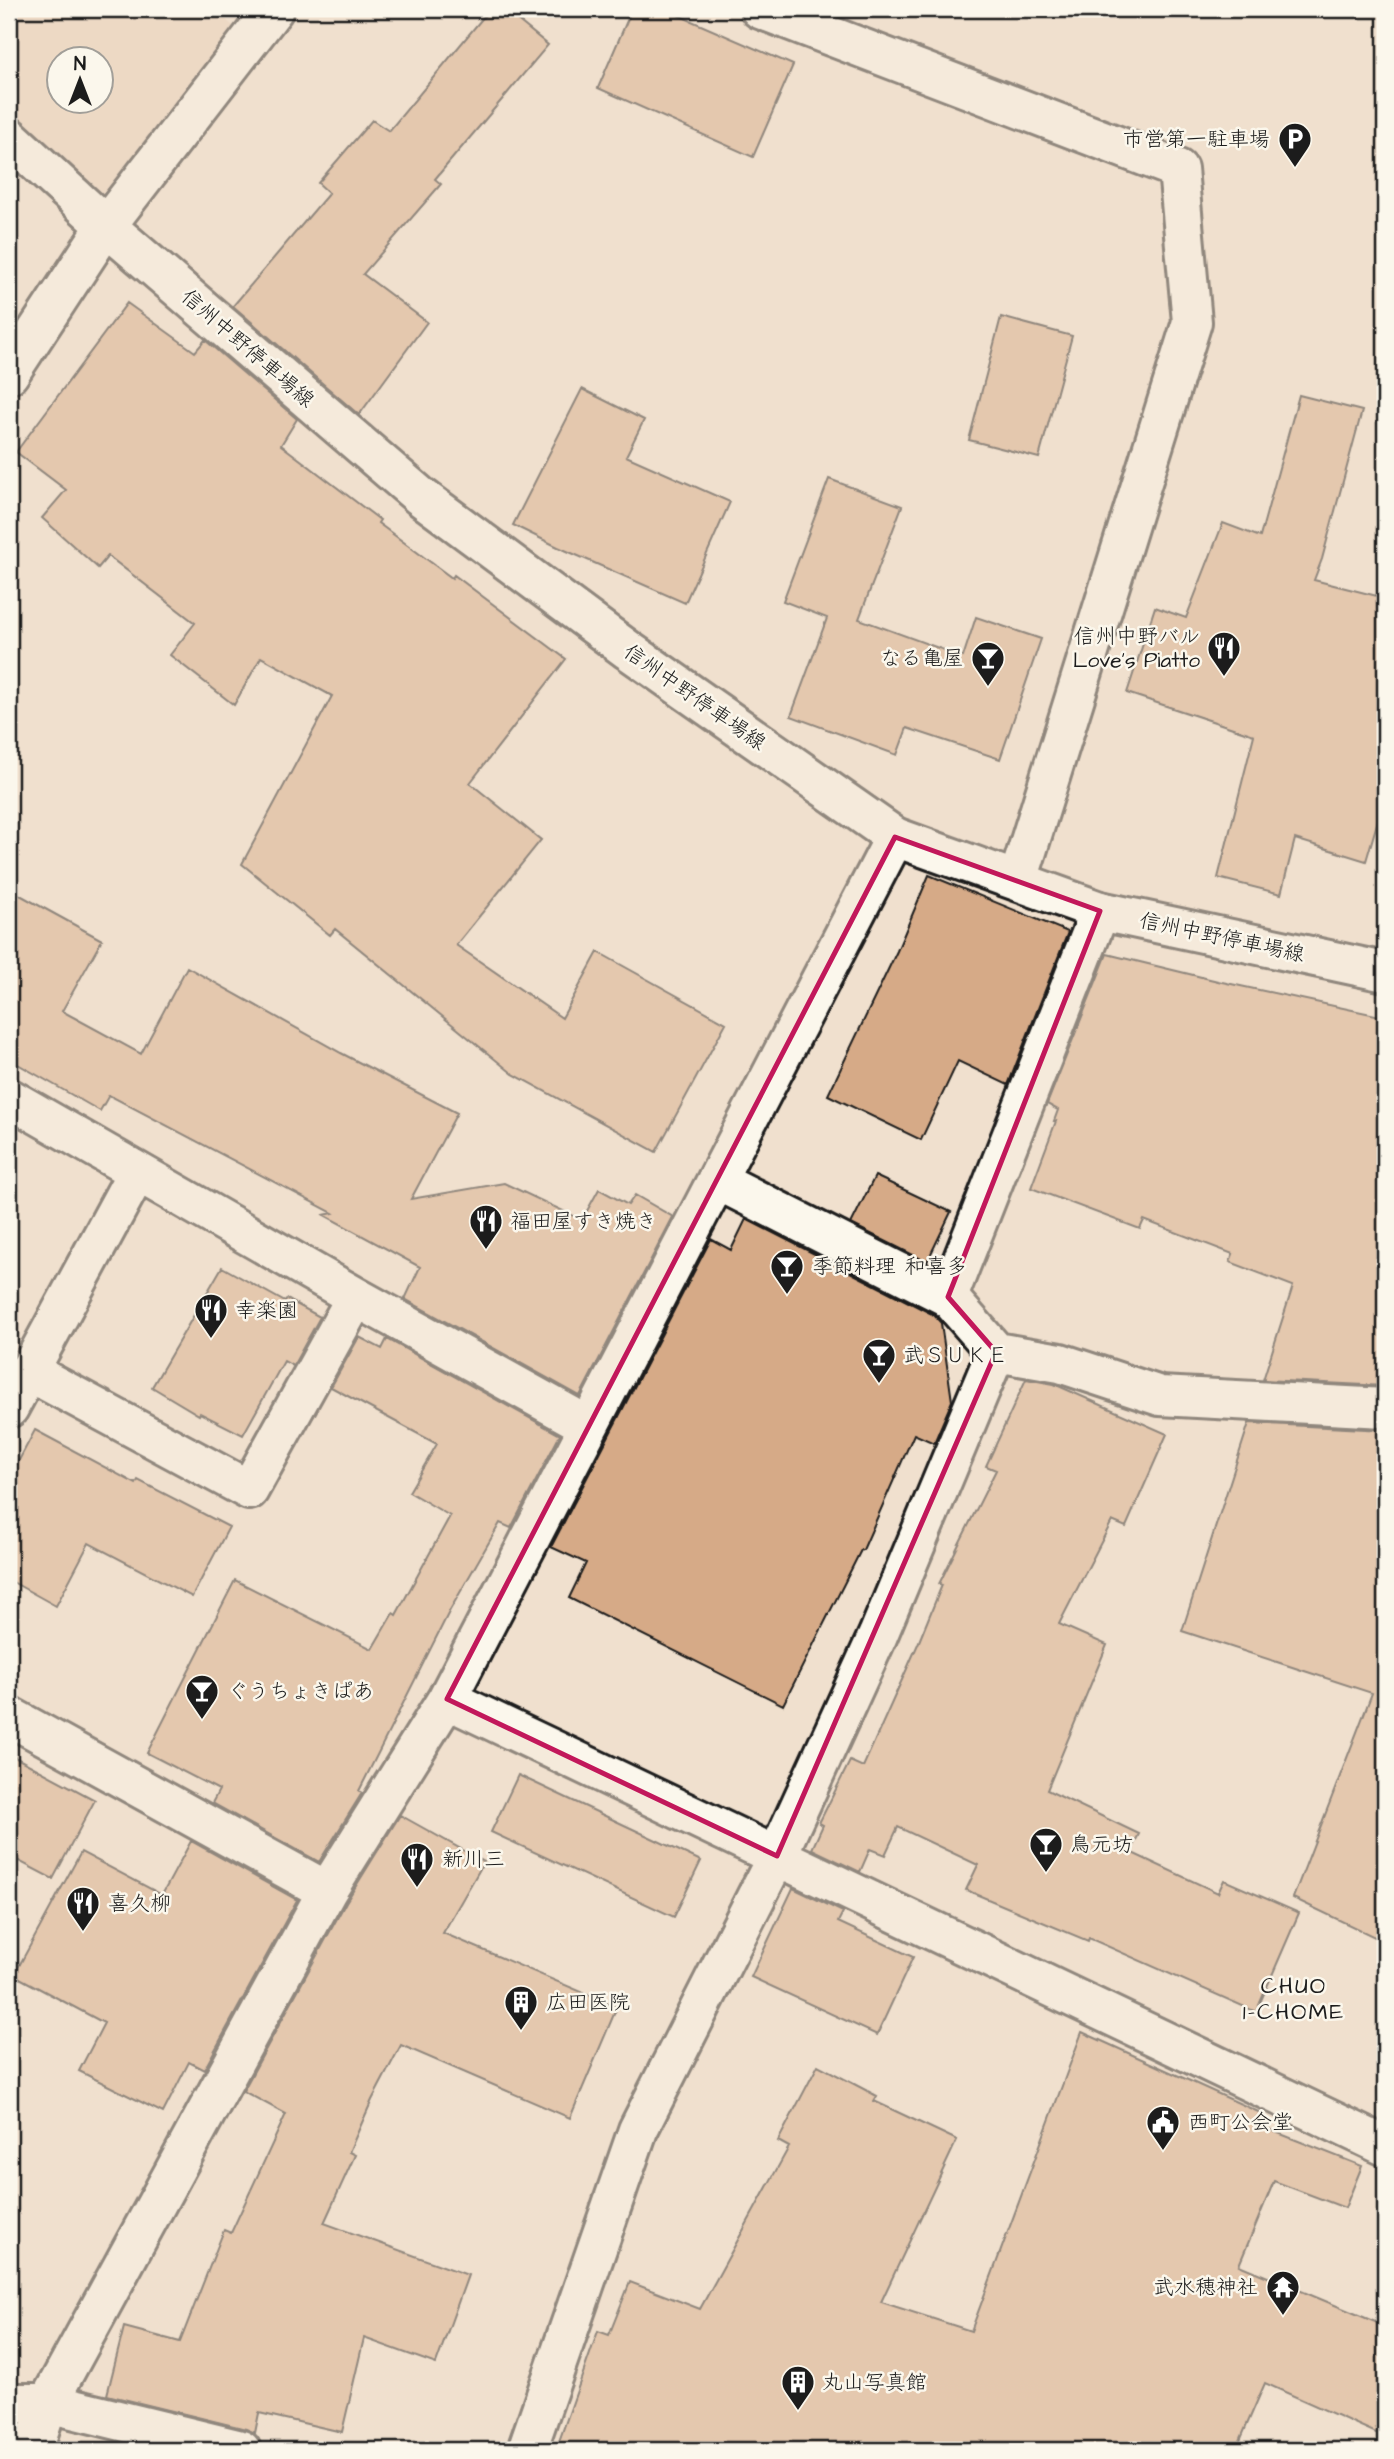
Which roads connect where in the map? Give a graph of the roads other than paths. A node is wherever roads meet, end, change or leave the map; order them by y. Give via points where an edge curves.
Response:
1 (274, 9) edge
2 (760, 9) edge
3 (9, 137) edge
4 (106, 226) junction
5 (9, 374) edge
6 (895, 837) junction
7 (1018, 880) junction
8 (1100, 911) junction
9 (1385, 972) edge
10 (9, 1098) edge
11 (137, 1172) junction
12 (717, 1180) junction
13 (356, 1297) junction
14 (948, 1297) junction
15 (996, 1352) junction
16 (28, 1371) junction
17 (9, 1408) edge
18 (1385, 1408) edge
19 (587, 1425) junction
20 (447, 1699) junction
21 (9, 1716) edge
22 (777, 1856) junction
23 (327, 1891) junction
24 (1385, 2146) edge
25 (9, 2403) edge
26 (48, 2403) junction
27 (33, 2450) edge
28 (241, 2450) edge
29 (527, 2450) edge

1 - 4 street
2 - 7 street via 1178,169 1192,322
3 - 4 street, 信州中野停車場線
4 - 5 street
4 - 6 street, 信州中野停車場線 via 420,496 628,650
6 - 7 street, 信州中野停車場線
6 - 12 street
7 - 8 street, 信州中野停車場線
8 - 9 street, 信州中野停車場線
8 - 14 street
10 - 11 street
11 - 13 street
11 - 16 street
12 - 14 street
12 - 19 street
13 - 16 street via 249,1490
13 - 19 street
14 - 15 street
15 - 18 street via 1060,1363 1160,1396
15 - 22 street via 878,1635
16 - 17 street
19 - 20 street
20 - 22 street
20 - 23 street
21 - 23 street
22 - 24 street
22 - 29 street via 638,2130
23 - 26 street
25 - 26 street
26 - 27 street
26 - 28 street

